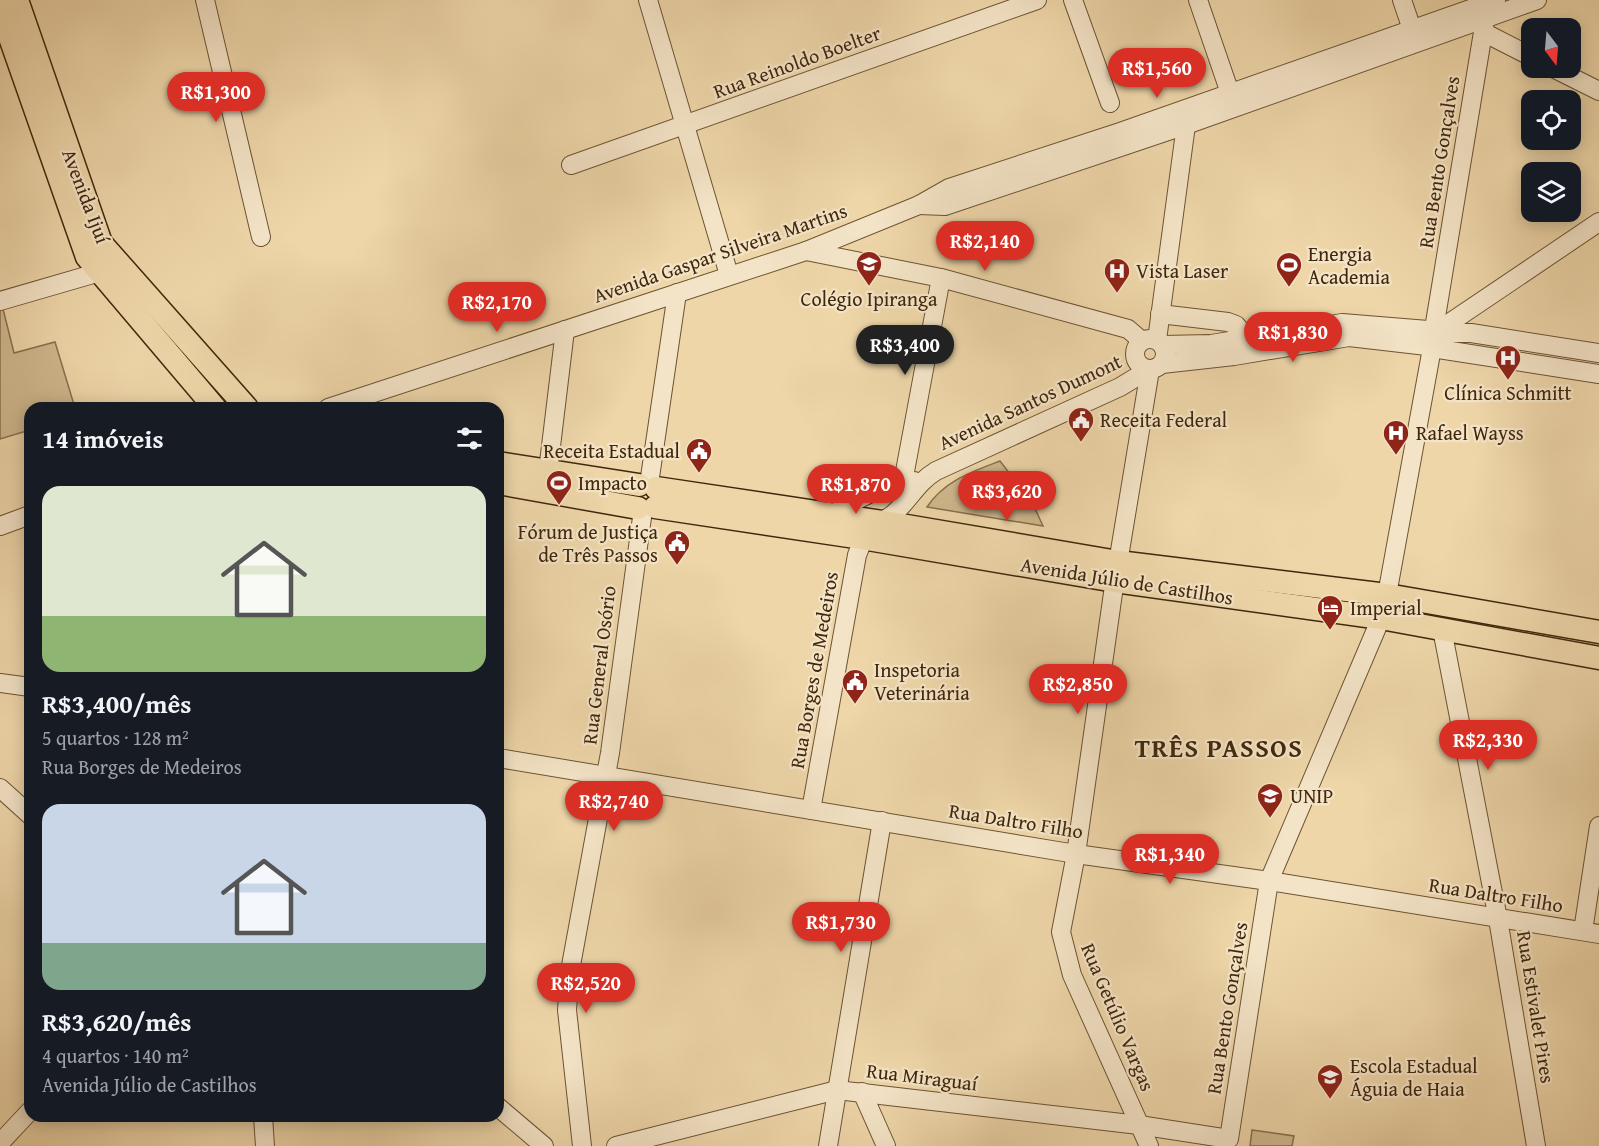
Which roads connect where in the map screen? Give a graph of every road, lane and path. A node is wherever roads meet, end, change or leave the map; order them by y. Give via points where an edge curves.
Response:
1 (17, 0) edge
2 (205, 0) edge
3 (648, 0) edge
4 (1037, 0) edge
5 (1073, 0) edge
6 (1198, 0) edge
7 (1402, 0) edge
8 (1537, 0) edge
9 (0, 9) edge
10 (1488, 13) edge
11 (1414, 36) junction
12 (1521, 46) edge
13 (16, 50) edge
14 (1574, 78) edge
15 (1599, 90) edge
16 (1230, 93) junction
17 (1110, 103) dead end
18 (685, 125) junction
19 (1186, 125) junction
20 (570, 165) dead end
21 (919, 205) junction
22 (1599, 222) edge
23 (83, 223) junction
24 (261, 237) dead end
25 (806, 251) junction
26 (100, 272) junction
27 (729, 274) junction
28 (941, 278) junction
29 (677, 293) junction
30 (0, 301) edge
31 (1160, 314) junction
32 (565, 330) junction
33 (1247, 338) junction
34 (1434, 338) junction
35 (1154, 342) junction
36 (1599, 353) edge
37 (1153, 368) junction
38 (1599, 374) edge
39 (210, 402) edge
40 (242, 402) edge
41 (346, 402) edge
42 (504, 465) edge
43 (547, 481) junction
44 (912, 481) junction
45 (504, 483) edge
46 (647, 497) junction
47 (833, 514) junction
48 (24, 517) edge
49 (879, 521) junction
50 (0, 526) edge
51 (862, 538) junction
52 (1116, 572) junction
53 (1387, 595) junction
54 (1381, 618) junction
55 (1442, 629) junction
56 (1599, 632) edge
57 (1599, 658) edge
58 (0, 683) edge
59 (24, 686) edge
60 (504, 759) edge
61 (607, 775) junction
62 (0, 788) edge
63 (24, 810) edge
64 (811, 810) junction
65 (882, 821) junction
66 (1599, 826) edge
67 (1076, 854) junction
68 (1269, 880) junction
69 (1498, 919) junction
70 (1591, 932) edge
71 (837, 1090) junction
72 (862, 1092) junction
73 (504, 1112) edge
74 (24, 1118) edge
75 (263, 1122) edge
76 (1139, 1125) junction
77 (1229, 1139) joint
78 (4, 1140) edge
79 (265, 1146) edge
80 (544, 1146) edge
81 (582, 1146) edge
82 (616, 1146) edge
83 (828, 1146) edge
84 (886, 1146) edge
85 (1149, 1146) edge
86 (1536, 1146) edge

1 - 13 main road, Avenida Ijuí
2 - 24 street
3 - 18 street
4 - 18 street, Rua Reinoldo Boelter
5 - 17 street
6 - 16 street
7 - 11 street
8 - 10 street, Avenida Gaspar Silveira Martins
9 - 13 main road, Avenida Ijuí
10 - 11 street, Avenida Gaspar Silveira Martins
10 - 12 street
10 - 34 street, Rua Bento Gonçalves
11 - 16 street, Avenida Gaspar Silveira Martins
11 - 19 street, Avenida Gaspar Silveira Martins
13 - 23 main road, Avenida Ijuí
14 - 15 street
16 - 21 street, Avenida Gaspar Silveira Martins via 949,188
18 - 20 street, Rua Reinoldo Boelter
18 - 27 street
19 - 21 street, Avenida Gaspar Silveira Martins via 945,206
19 - 31 street
21 - 25 street, Avenida Gaspar Silveira Martins
22 - 34 street
23 - 26 main road, Avenida Ijuí via 87,257
23 - 40 main road, Avenida Ijuí
25 - 27 street, Avenida Gaspar Silveira Martins
25 - 28 street
26 - 30 street
26 - 39 main road, Avenida Ijuí
27 - 29 street, Avenida Gaspar Silveira Martins
28 - 35 street via 1128,329
28 - 44 street
29 - 32 street, Avenida Gaspar Silveira Martins
29 - 46 street, Rua General Osório
31 - 33 street via 1228,322
31 - 35 street
32 - 41 street, Avenida Gaspar Silveira Martins
32 - 43 street
33 - 34 street, Avenida Santos Dumont via 1342,323
33 - 35 street, Avenida Santos Dumont via 1211,344
34 - 36 street, Avenida Santos Dumont via 1503,337
34 - 37 street, Avenida Santos Dumont via 1349,337
34 - 38 street, Avenida Santos Dumont
34 - 53 street, Rua Bento Gonçalves
35 - 37 street via 1165,352
35 - 37 street via 1136,348 1135,357 1139,366
37 - 44 street, Avenida Santos Dumont via 1120,387
37 - 52 street, Rua Getúlio Vargas
42 - 43 main road, Avenida Júlio de Castilhos
43 - 45 main road, Avenida Júlio de Castilhos
43 - 46 main road, Avenida Júlio de Castilhos
44 - 47 street via 862,497
44 - 49 street, Avenida Santos Dumont via 892,515
46 - 47 main road, Avenida Júlio de Castilhos
46 - 51 main road, Avenida Júlio de Castilhos
46 - 61 street, Rua General Osório
47 - 49 main road, Avenida Júlio de Castilhos
48 - 50 street
49 - 51 street, Avenida Santos Dumont
49 - 52 main road, Avenida Júlio de Castilhos
51 - 52 main road, Avenida Júlio de Castilhos
51 - 64 street, Rua Borges de Medeiros
52 - 53 main road, Avenida Júlio de Castilhos
52 - 54 main road, Avenida Júlio de Castilhos
52 - 67 street, Rua Getúlio Vargas
53 - 54 main road
53 - 56 main road, Avenida Júlio de Castilhos
54 - 55 main road, Avenida Júlio de Castilhos
54 - 68 street, Rua Bento Gonçalves
55 - 57 main road, Avenida Júlio de Castilhos
55 - 69 street, Rua Estivalet Pires
58 - 59 street
60 - 61 street, Rua Daltro Filho
61 - 64 street, Rua Daltro Filho
61 - 81 street, Rua General Osório via 568,1000
62 - 63 street
64 - 65 street, Rua Daltro Filho
65 - 67 street, Rua Daltro Filho
65 - 71 street
66 - 70 street
67 - 68 street, Rua Daltro Filho
67 - 76 street, Rua Getúlio Vargas via 1061,932 1064,952
68 - 69 street, Rua Daltro Filho
68 - 77 street, Rua Bento Gonçalves
69 - 70 street, Rua Daltro Filho
69 - 86 street, Rua Estivalet Pires
71 - 72 street, Rua Miraguaí
71 - 82 street, Rua Miraguaí
71 - 83 street
72 - 76 street, Rua Miraguaí
72 - 84 street
73 - 80 street
74 - 78 street
75 - 79 street
76 - 77 street, Rua Miraguaí
76 - 85 street, Rua Getúlio Vargas

